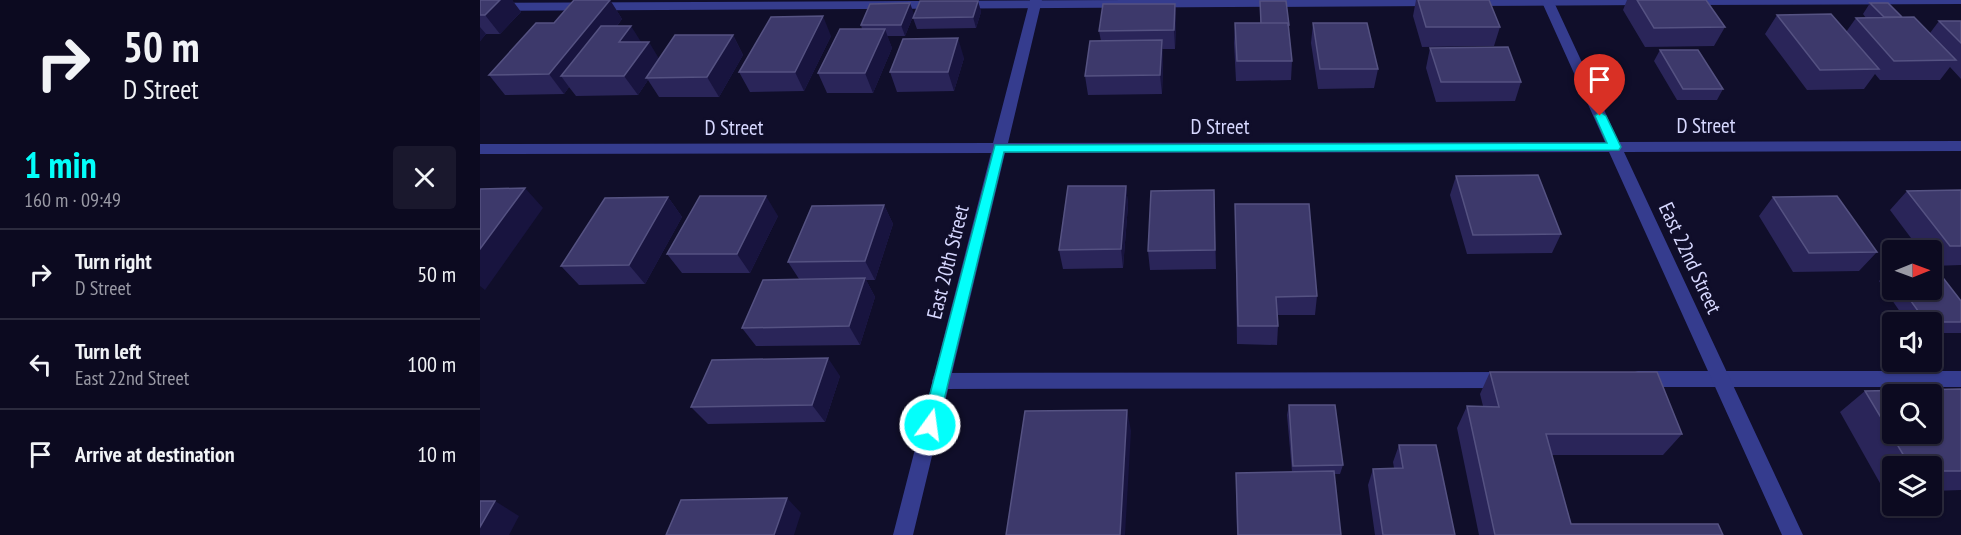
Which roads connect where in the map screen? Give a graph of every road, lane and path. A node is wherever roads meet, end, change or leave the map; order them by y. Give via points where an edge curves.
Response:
1 (1961, 0) edge
2 (1452, 1) edge
3 (1547, 1) edge
4 (1672, 1) edge
5 (1036, 2) edge
6 (1126, 2) edge
7 (480, 7) edge
8 (1961, 146) edge
9 (1615, 147) junction
10 (999, 148) junction
11 (480, 149) edge
12 (1615, 379) edge
13 (1721, 379) junction
14 (1961, 379) edge
15 (1520, 380) edge
16 (941, 381) junction
17 (903, 535) edge
18 (1793, 535) edge

1 - 4 street
2 - 3 street
2 - 6 street
3 - 4 street
3 - 9 street, East 22nd Street
5 - 6 street
5 - 7 street
5 - 10 street, East 20th Street
8 - 9 street, D Street
9 - 10 street, D Street
9 - 13 street, East 22nd Street
10 - 11 street, D Street
10 - 16 street, East 20th Street
12 - 13 street
13 - 14 street
13 - 18 street, East 22nd Street
15 - 16 street
16 - 17 street, East 20th Street

